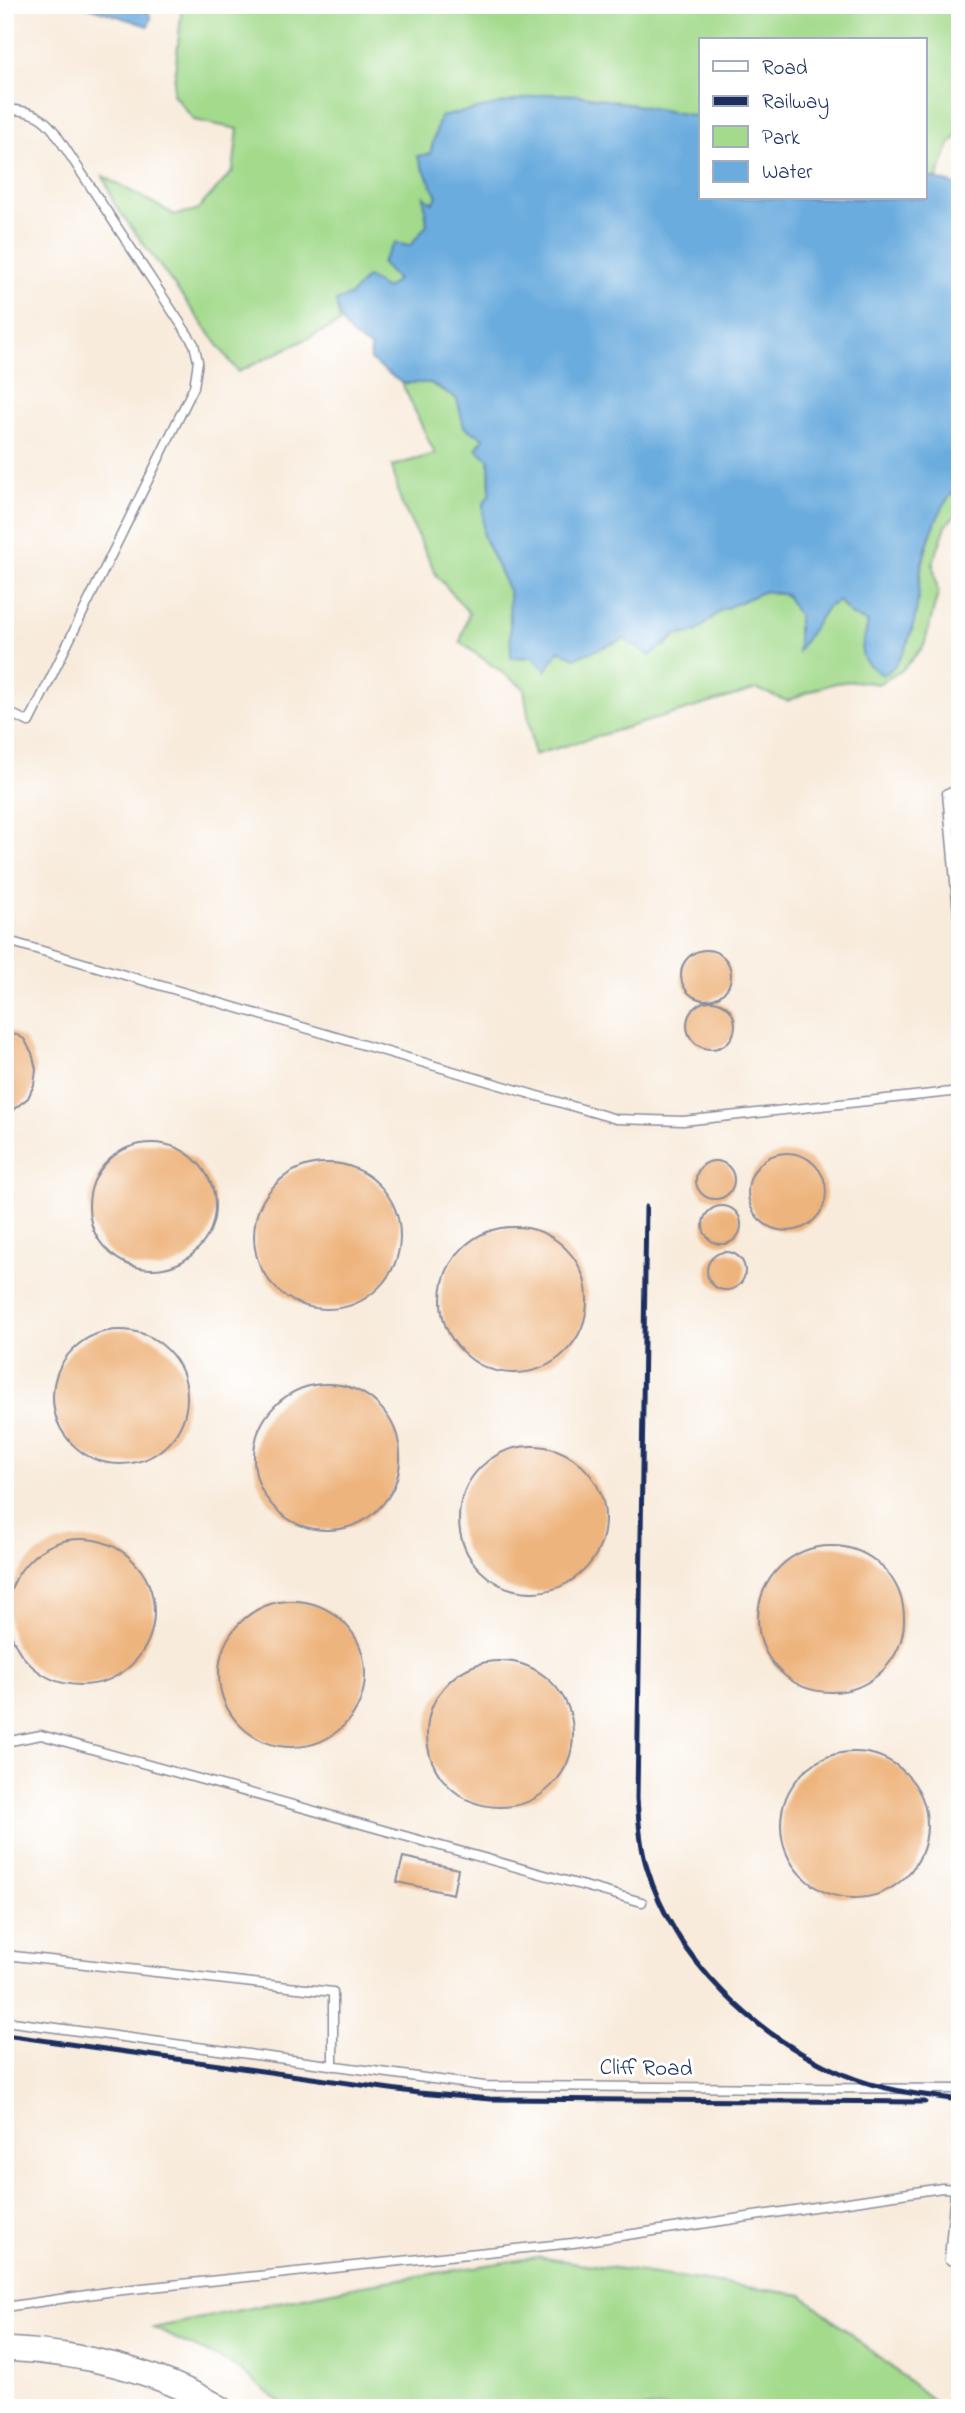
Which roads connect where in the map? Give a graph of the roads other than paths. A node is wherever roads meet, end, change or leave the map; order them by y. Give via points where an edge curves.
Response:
1 (5, 119) edge
2 (5, 711) edge
3 (960, 792) edge
4 (960, 936) edge
5 (5, 940) edge
6 (960, 1091) edge
7 (5, 1742) edge
8 (642, 1902) dead end
9 (5, 1955) edge
10 (5, 2021) edge
11 (333, 2066) junction
12 (960, 2089) edge
13 (960, 2259) edge
14 (5, 2308) edge
15 (5, 2349) edge
16 (221, 2408) edge

1 - 2 lane via 15,110 30,112 54,131 194,344 198,361 194,387 29,722
3 - 4 lane via 947,793
5 - 6 lane via 616,1119 683,1121
7 - 8 lane via 41,1735
9 - 11 lane via 332,1992
10 - 11 lane, Cliff Road
11 - 12 lane, Cliff Road via 484,2086
13 - 14 lane via 949,2260 955,2189 942,2188 573,2243 128,2290
15 - 16 main road via 57,2352 121,2365 187,2388

